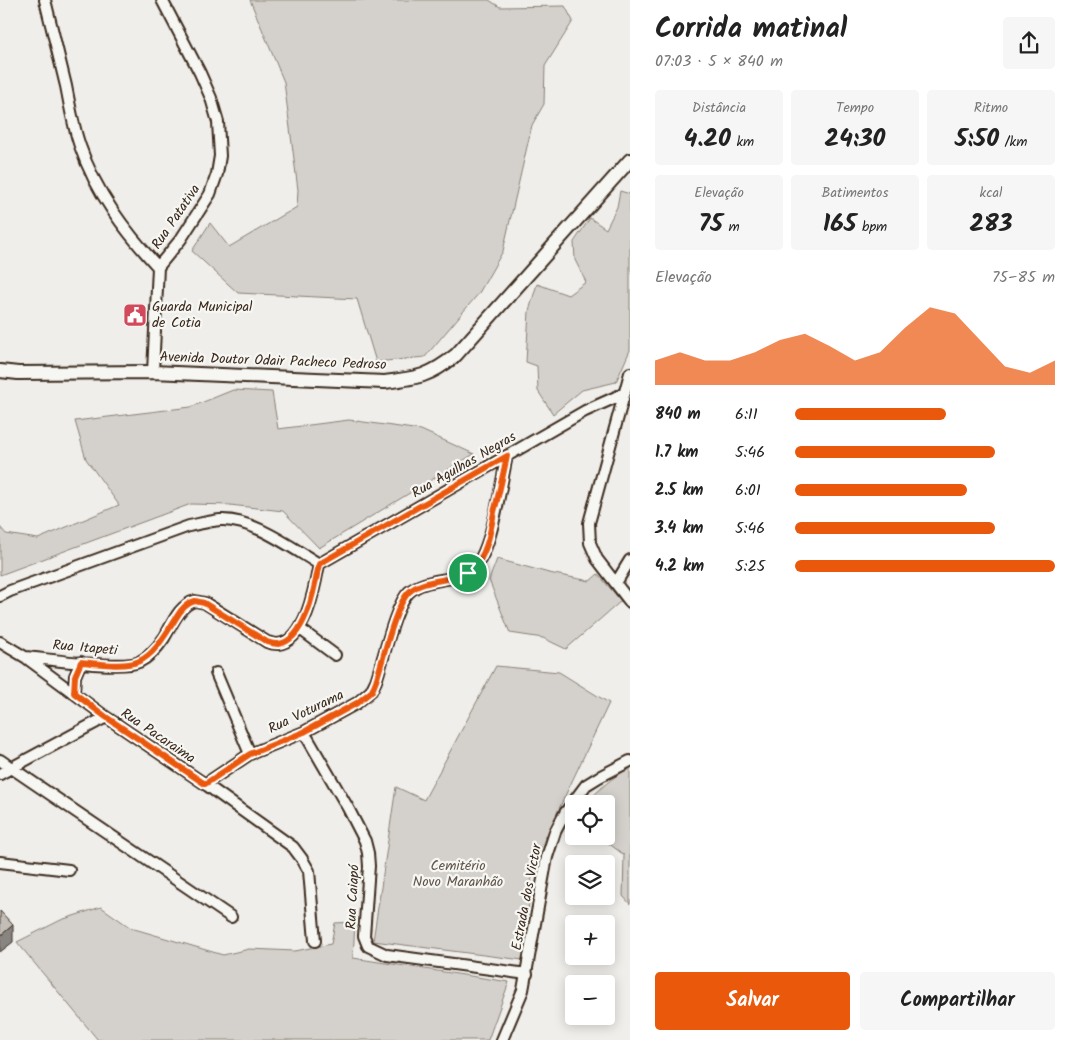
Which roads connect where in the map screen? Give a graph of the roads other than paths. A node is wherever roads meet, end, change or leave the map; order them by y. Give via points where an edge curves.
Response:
1 (45, 0) edge
2 (162, 0) edge
3 (630, 160) edge
4 (158, 267) junction
5 (0, 371) edge
6 (153, 372) junction
7 (630, 373) edge
8 (625, 393) junction
9 (507, 456) junction
10 (630, 560) edge
11 (319, 564) junction
12 (616, 583) junction
13 (0, 596) edge
14 (630, 602) edge
15 (300, 629) junction
16 (0, 642) edge
17 (335, 655) dead end
18 (25, 657) junction
19 (81, 662) junction
20 (216, 673) dead end
21 (74, 693) junction
22 (106, 717) junction
23 (304, 732) junction
24 (250, 754) junction
25 (0, 760) edge
26 (630, 761) edge
27 (10, 767) junction
28 (0, 774) edge
29 (205, 784) junction
30 (0, 862) edge
31 (69, 870) dead end
32 (231, 917) dead end
33 (315, 941) dead end
34 (527, 974) junction
35 (502, 1040) edge

1 - 4 street via 86,162 117,219
2 - 4 street, Rua Patativa via 211,98 218,122 220,156 210,194
3 - 6 main road, Avenida Doutor Odair Pacheco Pedroso via 456,355 432,373 384,382
4 - 6 street, Rua Patativa
5 - 6 main road, Avenida Doutor Odair Pacheco Pedroso
7 - 8 street
8 - 9 street, Rua Agulhas Negras via 585,411
8 - 12 street via 589,523 590,544
9 - 11 street, Rua Agulhas Negras
9 - 23 street, Rua Voturama via 486,548 478,564 468,573 425,584 409,592 398,608 372,691 357,703
10 - 12 street
11 - 13 street via 258,529 220,520 189,526
11 - 15 street
12 - 14 street
15 - 17 street
15 - 19 street, Rua Itapeti via 284,642 267,642 204,603 195,601 184,607 162,640 138,663 118,666
16 - 18 street, Rua Pacaraima
18 - 19 street, Rua Itapeti
18 - 21 street, Rua Pacaraima
19 - 21 street via 75,676
20 - 24 street
21 - 22 street, Rua Pacaraima
22 - 27 street
22 - 29 street, Rua Pacaraima
23 - 24 street, Rua Voturama
23 - 34 street, Rua Caiapó via 365,841 369,866 364,936 368,946 387,955
24 - 29 street, Rua Voturama
25 - 27 street
26 - 34 street, Estrada dos Victor via 586,786 555,832 545,866
27 - 28 street
27 - 32 street
29 - 33 street, Rua Pacaraima via 293,848 302,859 309,871
30 - 31 street
34 - 35 street, Estrada dos Victor

